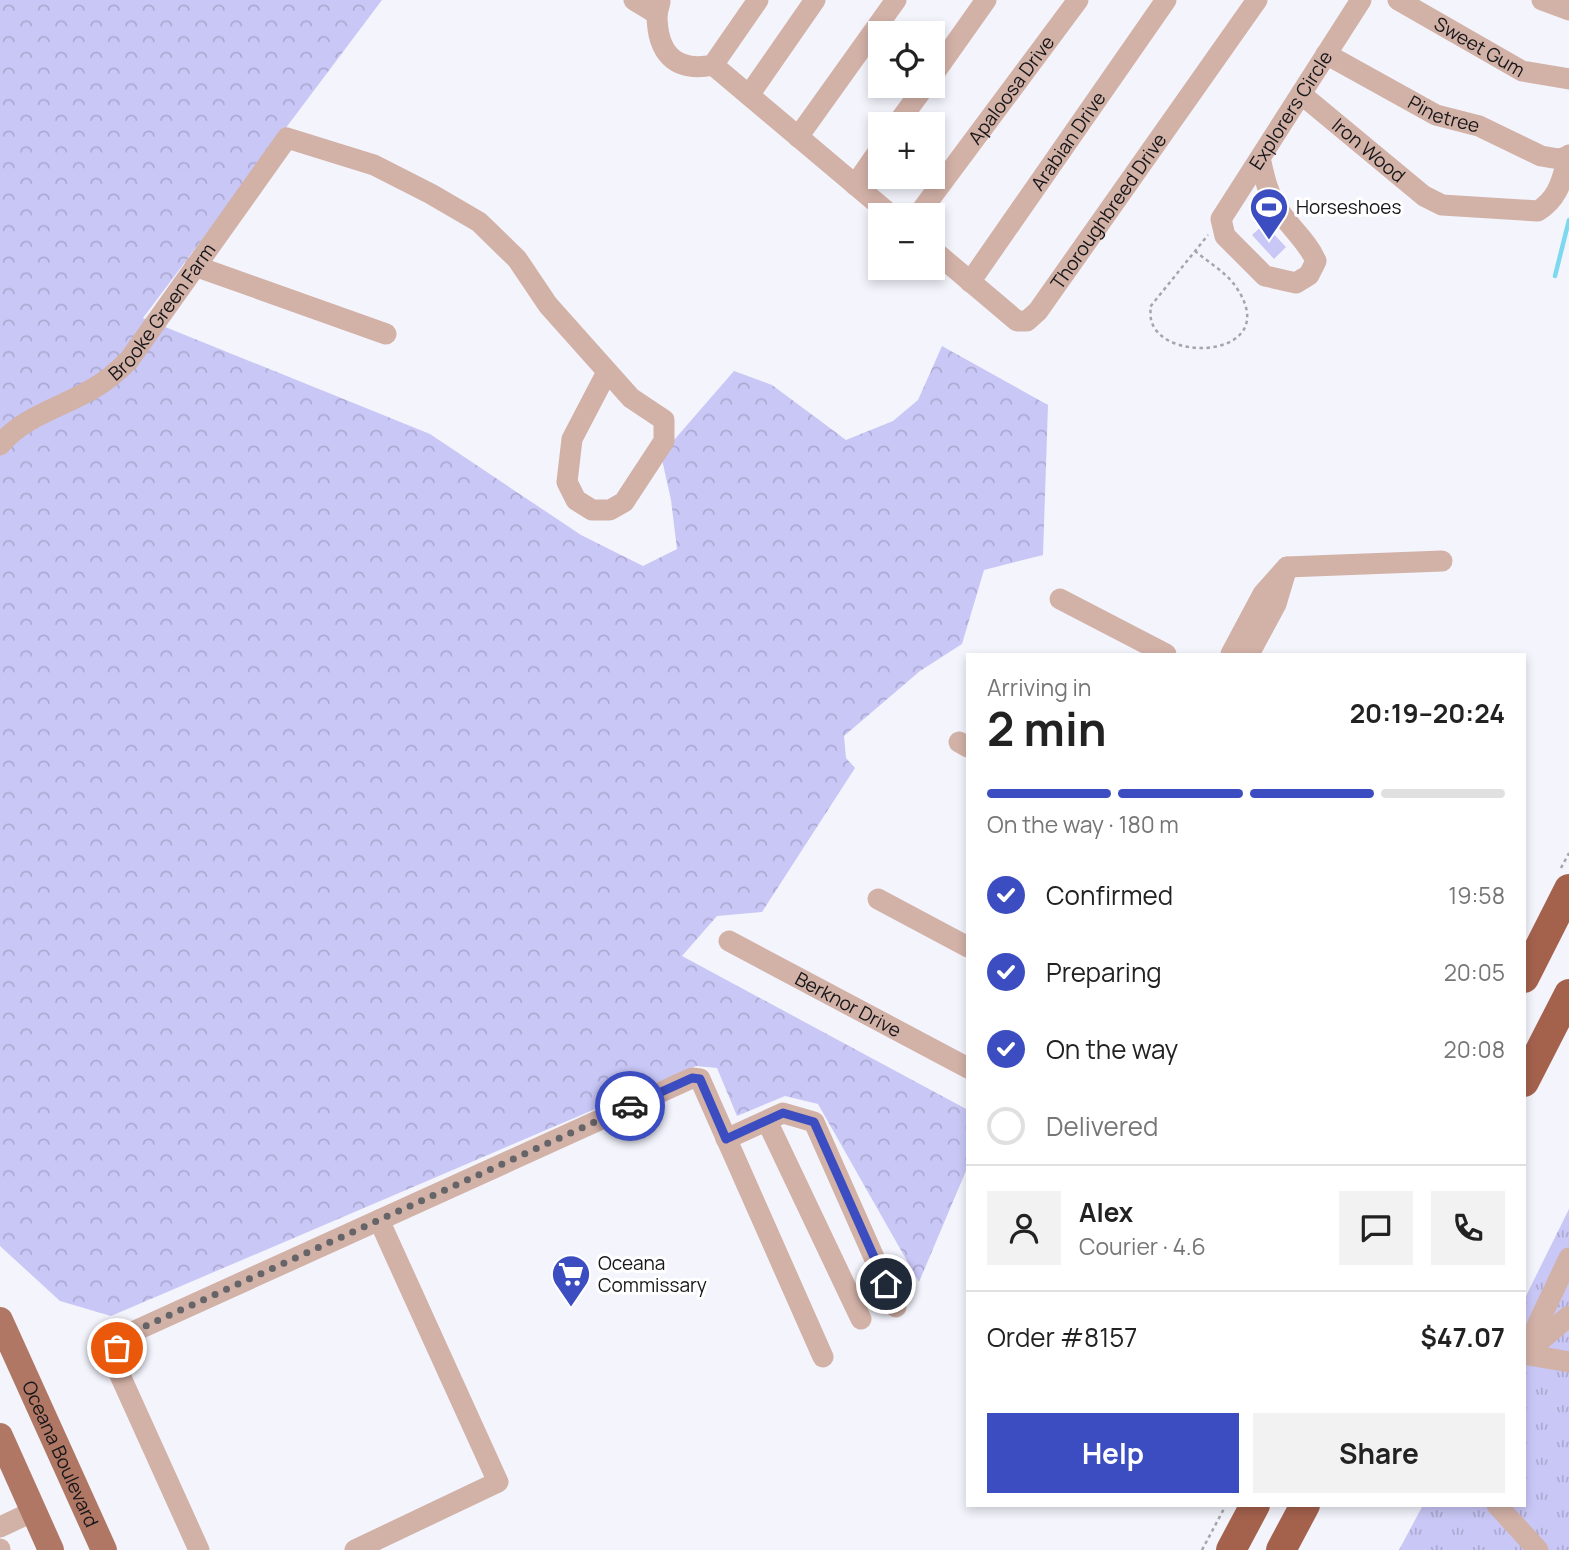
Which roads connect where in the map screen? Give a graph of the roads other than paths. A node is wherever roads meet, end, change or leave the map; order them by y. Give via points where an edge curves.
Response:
1 (634, 0) edge
2 (758, 0) edge
3 (815, 0) edge
4 (896, 0) edge
5 (986, 0) edge
6 (1078, 0) edge
7 (1166, 0) edge
8 (1257, 0) edge
9 (1361, 0) edge
10 (1398, 0) edge
11 (1542, 0) edge
12 (659, 7) edge
13 (1569, 10) edge
14 (1326, 54) junction
15 (945, 58) edge
16 (713, 65) junction
17 (1569, 79) edge
18 (1301, 94) junction
19 (749, 96) junction
20 (799, 137) junction
21 (1569, 156) edge
22 (1259, 158) junction
23 (868, 166) edge
24 (855, 185) junction
25 (877, 203) edge
26 (927, 203) edge
27 (945, 260) edge
28 (195, 266) junction
29 (970, 282) junction
30 (386, 334) dead end
31 (607, 372) junction
32 (0, 445) edge
33 (1442, 561) dead end
34 (1287, 567) junction
35 (1060, 599) dead end
36 (1164, 653) edge
37 (1232, 653) edge
38 (1250, 653) edge
39 (1569, 889) edge
40 (878, 899) dead end
41 (729, 941) dead end
42 (966, 946) edge
43 (1526, 974) edge
44 (1569, 994) edge
45 (966, 1067) edge
46 (1526, 1078) edge
47 (767, 1121) junction
48 (726, 1139) junction
49 (379, 1220) junction
50 (1569, 1258) edge
51 (896, 1307) dead end
52 (1569, 1316) edge
53 (861, 1319) dead end
54 (0, 1320) edge
55 (1526, 1350) edge
56 (1526, 1352) edge
57 (1526, 1354) edge
58 (823, 1357) dead end
59 (1569, 1362) edge
60 (0, 1436) edge
61 (1254, 1507) edge
62 (1304, 1507) edge
63 (1499, 1507) edge
64 (34, 1511) junction
65 (0, 1527) edge
66 (51, 1550) edge
67 (104, 1550) edge
68 (199, 1550) edge
69 (355, 1550) edge
70 (1231, 1550) edge
71 (1281, 1550) edge
72 (1538, 1550) edge

1 - 12 street
2 - 16 street
3 - 19 street
4 - 20 street
5 - 15 street
6 - 26 street, Apaloosa Drive
7 - 29 street, Arabian Drive
8 - 29 street, Thoroughbreed Drive via 1038,311 1027,321 1017,321
9 - 14 street, Explorers Circle
10 - 17 street, Sweet Gum via 1522,71
11 - 13 street
12 - 16 street via 657,30 664,51 678,63 698,68
14 - 18 street, Explorers Circle
14 - 21 street, Pinetree via 1436,114 1479,126 1541,156
16 - 19 street
18 - 21 street, Iron Wood via 1424,196 1442,205 1538,211 1560,189
18 - 22 street, Explorers Circle
19 - 20 street
20 - 24 street
22 - 22 street, Explorers Circle via 1277,208 1310,248 1315,261 1309,275 1296,283 1265,276 1225,236 1221,219
23 - 24 street
24 - 25 street
27 - 29 street, Thoroughbreed Drive
28 - 30 street
28 - 31 street, Brooke Green Farm via 287,138 374,165 479,222 517,259 548,305
28 - 32 street, Brooke Green Farm via 116,373 30,421
31 - 31 street via 631,398 664,420 664,441 624,502 610,510 592,510 576,500 568,482 568,462 572,439
33 - 34 street
34 - 37 street via 1263,594
34 - 38 street via 1276,604
35 - 36 street
39 - 43 highway
40 - 42 street
41 - 45 street, Berknor Drive
44 - 46 highway
47 - 48 street
47 - 51 street via 783,1113 814,1122
47 - 53 street
48 - 49 street via 700,1079 692,1078
48 - 58 street
49 - 68 street via 128,1334 117,1348 114,1362
49 - 69 street via 498,1482
50 - 55 street
52 - 56 street
54 - 67 main road, Oceana Boulevard
57 - 59 street
60 - 64 main road
61 - 70 highway
62 - 71 highway
63 - 72 street
64 - 65 street
64 - 66 main road

